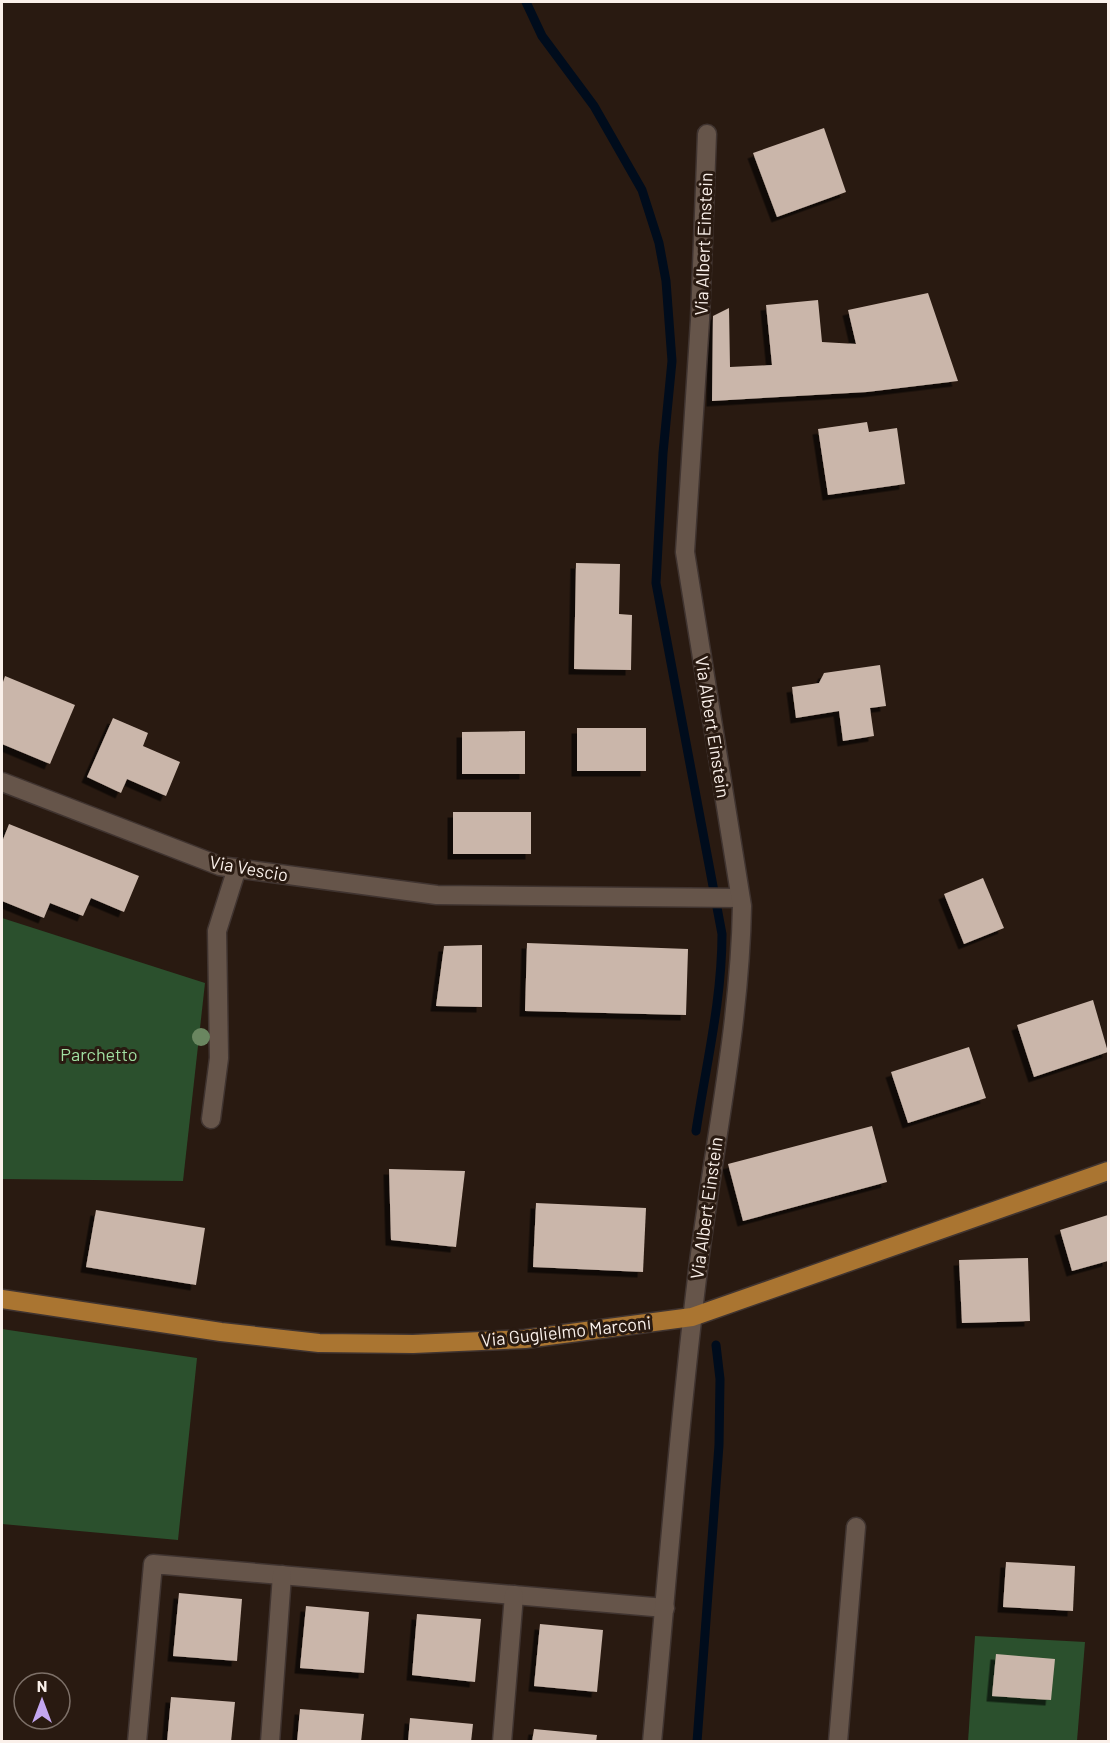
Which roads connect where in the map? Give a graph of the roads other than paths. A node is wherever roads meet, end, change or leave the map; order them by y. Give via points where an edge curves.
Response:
1 (707, 134) dead end
2 (2, 782) edge
3 (237, 868) junction
4 (740, 898) junction
5 (211, 1119) dead end
6 (1108, 1171) edge
7 (2, 1299) edge
8 (692, 1317) junction
9 (856, 1527) dead end
10 (282, 1575) junction
11 (514, 1595) junction
12 (664, 1608) junction
13 (137, 1742) edge
14 (270, 1742) edge
15 (502, 1742) edge
16 (652, 1742) edge
17 (838, 1742) edge

1 - 4 street, Via Albert Einstein via 685,552
2 - 3 street, Via Vescio via 220,866
3 - 4 street, Via Vescio via 437,895
3 - 5 street via 217,931 219,1058
4 - 8 street, Via Albert Einstein via 741,966
6 - 8 main road, Via Guglielmo Marconi
7 - 8 main road, Via Guglielmo Marconi via 319,1343 525,1339
8 - 12 street, Via Albert Einstein
9 - 17 street
10 - 11 street
10 - 13 street via 153,1564
10 - 14 street
11 - 12 street
11 - 15 street
12 - 16 street, Via Albert Einstein

